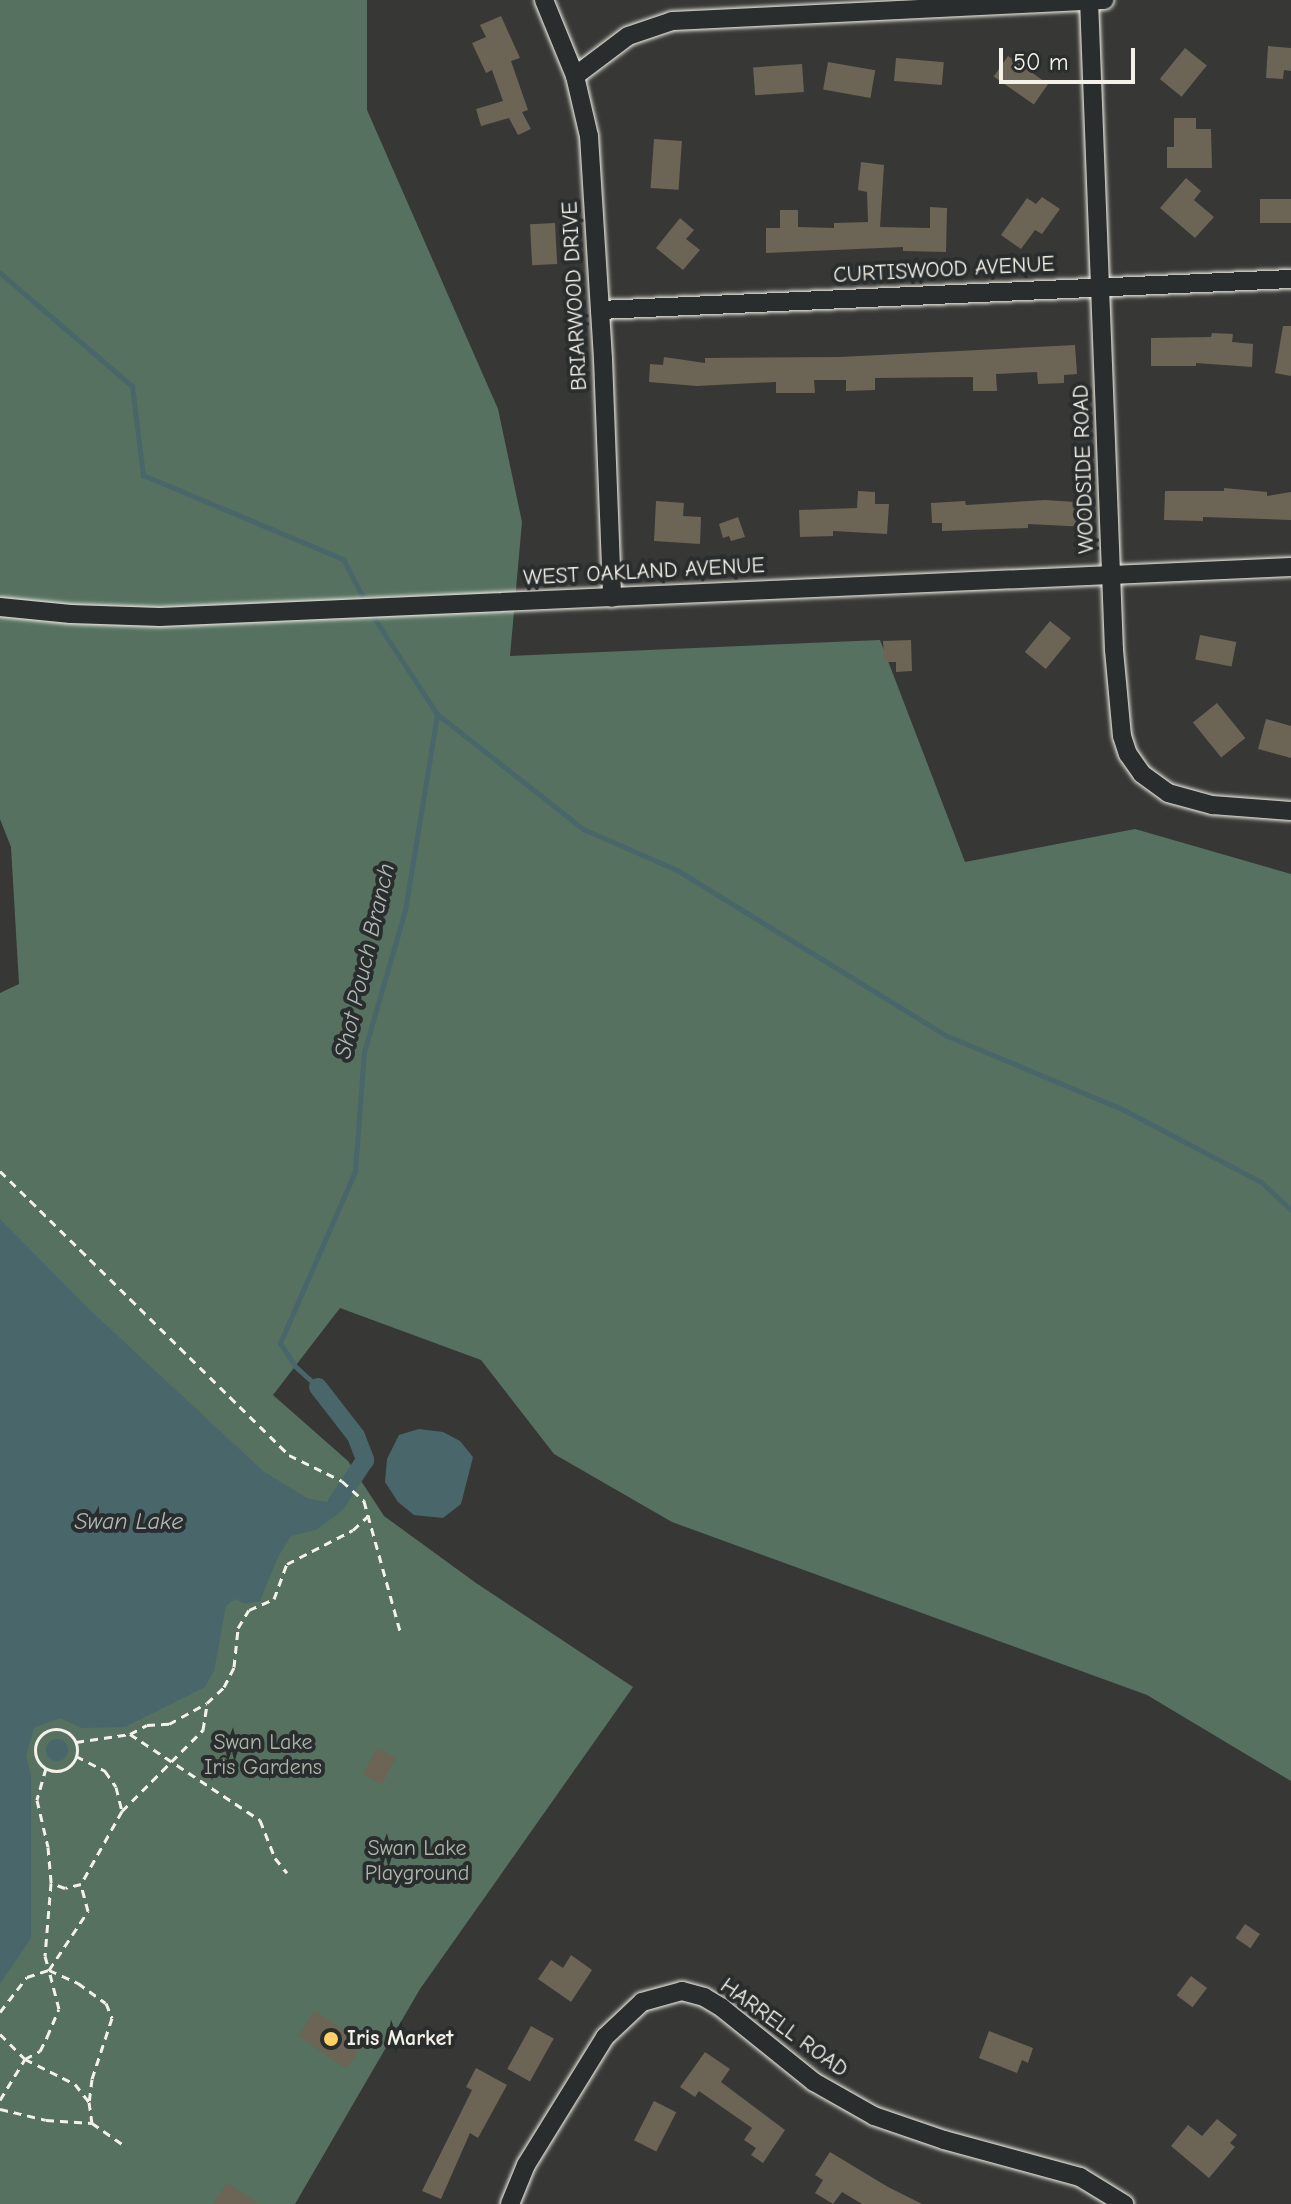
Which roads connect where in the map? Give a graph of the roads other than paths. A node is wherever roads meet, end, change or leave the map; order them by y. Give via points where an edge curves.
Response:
1 (544, 0) edge
2 (1089, 0) edge
3 (1104, 0) edge
4 (575, 76) junction
5 (1291, 279) edge
6 (1102, 287) junction
7 (600, 310) junction
8 (1291, 567) edge
9 (1112, 574) junction
10 (612, 598) junction
11 (0, 607) edge
12 (1291, 811) edge
13 (510, 2204) edge
14 (1124, 2204) edge

1 - 4 street, BRIARWOOD DRIVE
2 - 3 street
2 - 4 street via 672,21 628,36
2 - 6 street, WOODSIDE ROAD
4 - 7 street, BRIARWOOD DRIVE via 589,136
5 - 6 street, CURTISWOOD AVENUE
6 - 7 street, CURTISWOOD AVENUE
6 - 9 street, WOODSIDE ROAD
7 - 10 street, BRIARWOOD DRIVE
8 - 9 street, WEST OAKLAND AVENUE
9 - 10 street, WEST OAKLAND AVENUE
9 - 12 street, WOODSIDE ROAD via 1122,736 1142,774 1168,793 1195,803
10 - 11 street, WEST OAKLAND AVENUE via 116,617
13 - 14 street, HARRELL ROAD via 526,2165 605,2037 642,2002 682,1991 722,2008 814,2082 874,2116 1071,2174

